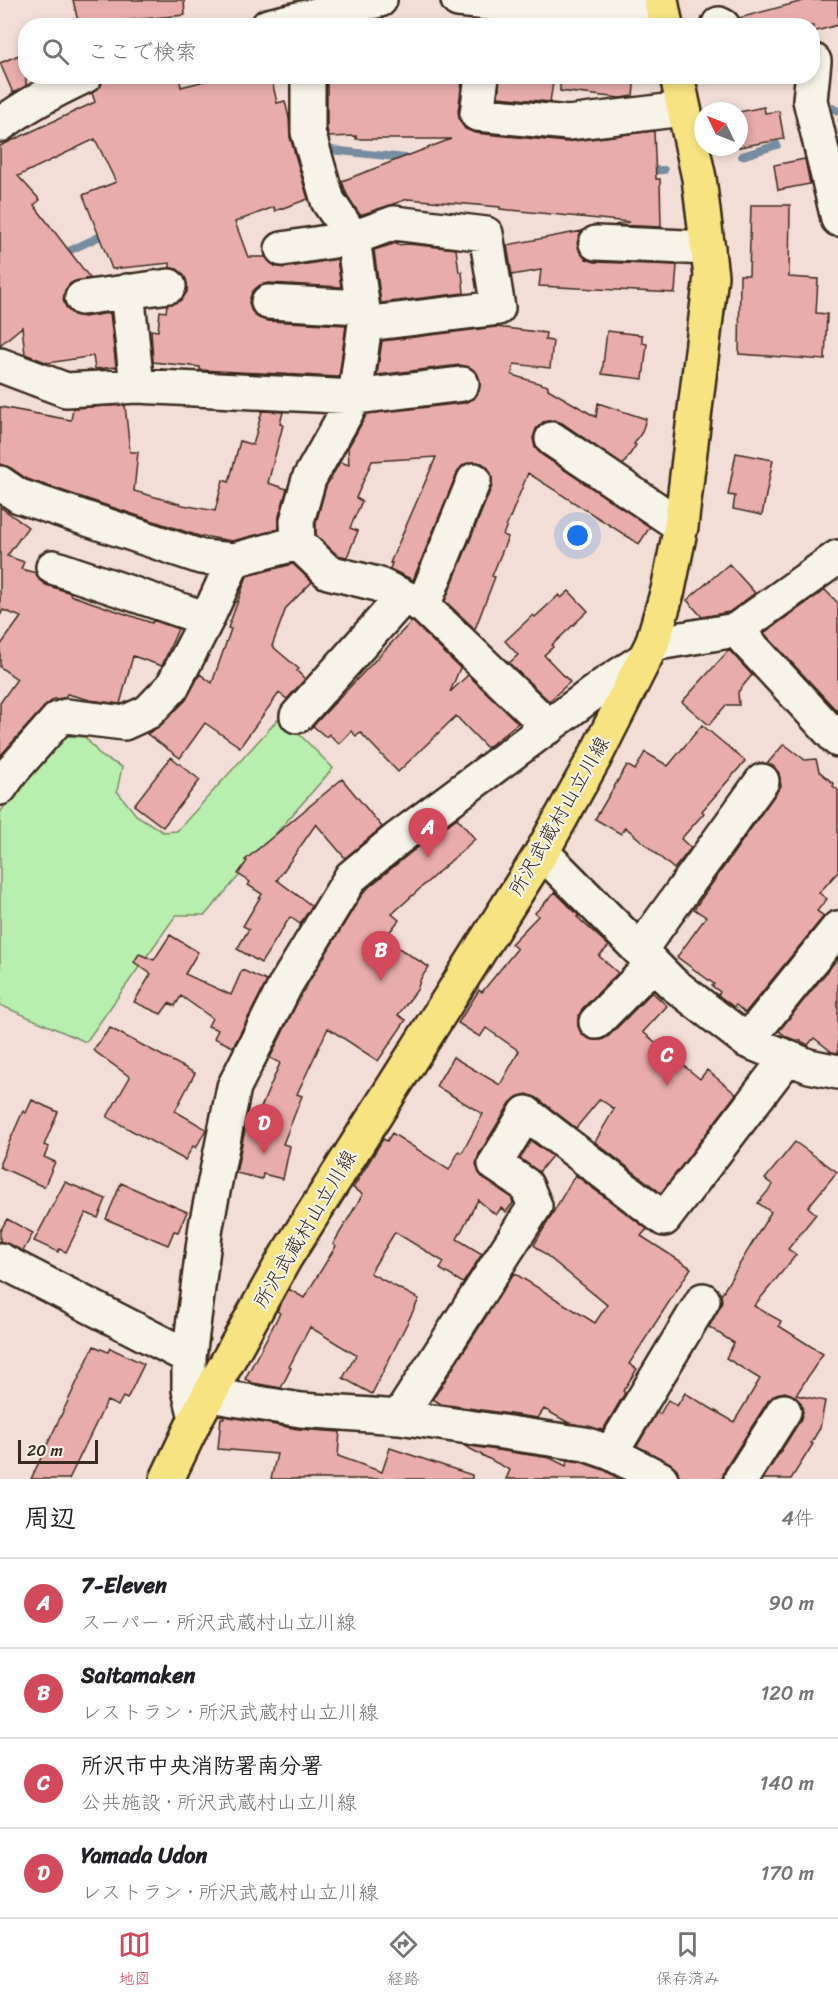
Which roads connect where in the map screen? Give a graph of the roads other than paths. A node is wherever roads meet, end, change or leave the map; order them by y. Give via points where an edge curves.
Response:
1 (380, 0) edge
2 (458, 0) edge
3 (661, 0) edge
4 (316, 13) edge
5 (489, 15) edge
6 (298, 18) edge
7 (664, 18) edge
8 (68, 84) edge
9 (308, 84) edge
10 (481, 84) edge
11 (678, 84) edge
12 (814, 84) edge
13 (683, 109) junction
14 (0, 125) edge
15 (838, 219) edge
16 (353, 238) junction
17 (596, 243) dead end
18 (708, 248) junction
19 (282, 249) dead end
20 (169, 286) dead end
21 (127, 291) junction
22 (81, 298) dead end
23 (268, 302) dead end
24 (364, 315) junction
25 (0, 365) edge
26 (462, 384) dead end
27 (137, 386) junction
28 (356, 397) junction
29 (552, 439) dead end
30 (474, 480) dead end
31 (0, 483) edge
32 (681, 526) junction
33 (298, 543) junction
34 (234, 560) junction
35 (53, 567) dead end
36 (834, 570) edge
37 (413, 601) junction
38 (207, 619) junction
39 (736, 630) junction
40 (647, 652) junction
41 (297, 716) dead end
42 (549, 727) junction
43 (838, 740) edge
44 (4, 774) edge
45 (762, 781) dead end
46 (542, 852) junction
47 (838, 928) edge
48 (646, 957) junction
49 (596, 1022) dead end
50 (747, 1041) junction
51 (787, 1059) junction
52 (838, 1072) edge
53 (0, 1260) edge
54 (703, 1300) dead end
55 (189, 1357) junction
56 (203, 1407) junction
57 (784, 1411) dead end
58 (399, 1417) junction
59 (611, 1453) junction
60 (167, 1479) edge
61 (661, 1479) edge
62 (741, 1479) edge

1 - 4 street
2 - 5 street
3 - 5 street via 620,11
3 - 7 main road
4 - 6 street
8 - 14 street
9 - 16 street via 308,132 328,201
10 - 13 street via 477,114 568,123
11 - 13 main road, 所沢武蔵村山立川線
12 - 15 street via 810,99
13 - 18 main road, 所沢武蔵村山立川線 via 699,178
16 - 19 street
16 - 24 street
16 - 24 street via 394,223 486,234 498,308
17 - 18 street
18 - 32 main road, 所沢武蔵村山立川線 via 711,276
20 - 21 street
21 - 22 street
21 - 27 street
23 - 24 street
24 - 28 street
25 - 27 street via 66,390
26 - 28 street
27 - 28 street
28 - 33 street via 309,479 297,521
29 - 32 street
30 - 37 street
31 - 34 street via 19,496 201,557
32 - 40 main road, 所沢武蔵村山立川線 via 668,590
33 - 34 street
33 - 37 street via 328,572 377,584
34 - 38 street
35 - 38 street
36 - 39 street
37 - 41 street
37 - 42 street
38 - 44 street via 172,687 148,712 124,723 66,716
39 - 40 street
39 - 43 street
40 - 42 street
40 - 46 main road, 所沢武蔵村山立川線
42 - 55 street via 397,839 351,878 286,984 234,1087 206,1226
45 - 48 street
46 - 48 street
46 - 56 main road, 所沢武蔵村山立川線 via 285,1258
47 - 50 street
48 - 49 street
48 - 50 street via 672,983
50 - 51 street
51 - 52 street
51 - 58 street via 664,1219 526,1113 495,1164 526,1185 535,1206
53 - 55 street
54 - 59 street
55 - 56 street via 189,1390
56 - 58 street
56 - 60 main road, 所沢武蔵村山立川線
57 - 62 street
58 - 59 street via 585,1444
59 - 61 street

